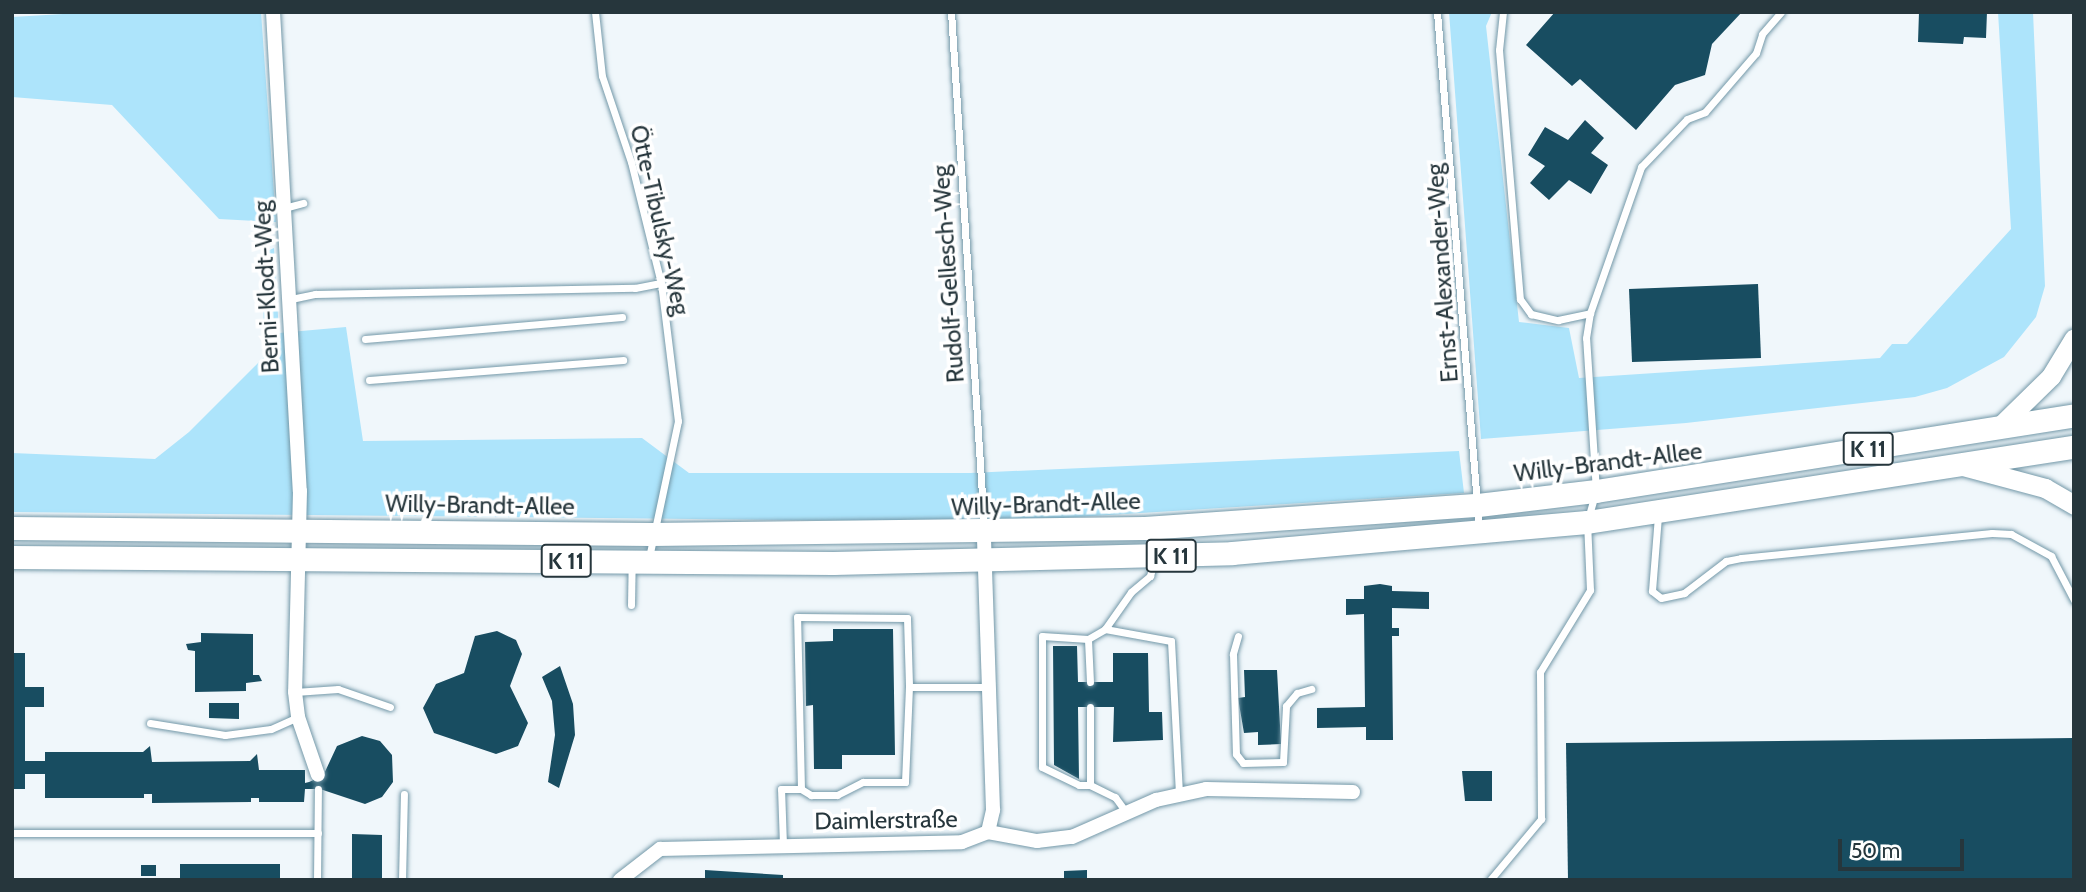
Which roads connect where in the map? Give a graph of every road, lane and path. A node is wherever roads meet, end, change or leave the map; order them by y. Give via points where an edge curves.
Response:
1 (273, 12) edge
2 (595, 12) edge
3 (951, 12) edge
4 (1437, 12) edge
5 (1503, 12) edge
6 (1781, 12) edge
7 (303, 204) dead end
8 (284, 208) junction
9 (661, 284) junction
10 (291, 299) junction
11 (1590, 313) junction
12 (622, 317) dead end
13 (2074, 338) edge
14 (365, 339) dead end
15 (623, 360) dead end
16 (369, 380) dead end
17 (2074, 415) edge
18 (2000, 427) junction
19 (2074, 447) edge
20 (1962, 466) junction
21 (1596, 492) junction
22 (1478, 505) junction
23 (2074, 505) edge
24 (1658, 511) junction
25 (1587, 522) junction
26 (12, 528) edge
27 (300, 530) junction
28 (1479, 532) junction
29 (984, 533) junction
30 (651, 534) junction
31 (1155, 556) junction
32 (12, 557) edge
33 (300, 560) junction
34 (641, 562) junction
35 (985, 562) junction
36 (2074, 600) edge
37 (631, 605) dead end
38 (1105, 629) junction
39 (1238, 636) dead end
40 (1088, 639) junction
41 (1090, 682) dead end
42 (909, 687) junction
43 (991, 687) junction
44 (1311, 689) dead end
45 (295, 692) junction
46 (390, 707) dead end
47 (1090, 707) dead end
48 (298, 717) junction
49 (150, 723) dead end
50 (318, 781) joint
51 (1090, 785) junction
52 (801, 789) junction
53 (1353, 792) dead end
54 (1179, 793) junction
55 (404, 794) dead end
56 (1126, 812) junction
57 (12, 832) edge
58 (988, 832) junction
59 (318, 833) junction
60 (783, 845) junction
61 (317, 880) edge
62 (402, 880) edge
63 (620, 880) edge
64 (1490, 880) edge

1 - 8 street, Berni-Klodt-Weg
2 - 9 lane, Ötte-Tibulsky-Weg via 602,76 631,162
3 - 29 lane, Rudolf-Gellesch-Weg
4 - 22 lane, Ernst-Alexander-Weg
5 - 11 lane via 1499,50 1520,299 1531,314 1558,320
6 - 11 lane via 1762,34 1756,53 1704,112 1687,118 1641,167
7 - 8 lane
8 - 10 street, Berni-Klodt-Weg
9 - 10 lane via 315,294
9 - 30 lane, Ötte-Tibulsky-Weg via 678,421
10 - 27 street, Berni-Klodt-Weg
11 - 21 lane via 1586,338
12 - 14 lane
13 - 18 main road via 2051,376
15 - 16 lane
17 - 18 main road, Willy-Brandt-Allee / K 11
18 - 21 main road, Willy-Brandt-Allee / K 11
19 - 20 main road, K 11
20 - 23 main road via 2045,488
20 - 24 main road, K 11
21 - 22 main road, Willy-Brandt-Allee / K 11
21 - 25 lane
22 - 28 lane, Ernst-Alexander-Weg
22 - 29 main road, Willy-Brandt-Allee / K 11 via 1266,522
24 - 25 main road, K 11
24 - 36 lane via 1652,591 1661,598 1684,593 1733,560 1992,533 2025,539 2051,556
25 - 28 main road, K 11
25 - 64 lane via 1590,590 1540,672 1541,819
26 - 27 main road, Willy-Brandt-Allee / K 11
27 - 30 main road, Willy-Brandt-Allee / K 11
27 - 33 street, Berni-Klodt-Weg
28 - 31 main road, K 11
29 - 30 main road, Willy-Brandt-Allee / K 11
29 - 35 street, Daimlerstraße
30 - 34 lane, Ötte-Tibulsky-Weg
31 - 35 main road, K 11
31 - 38 lane via 1150,576 1131,592
32 - 33 main road, K 11
33 - 34 main road, K 11
33 - 45 street, Berni-Klodt-Weg
34 - 35 main road, K 11
34 - 37 lane, Ötte-Tibulsky-Weg
35 - 43 street, Daimlerstraße
38 - 40 lane
38 - 54 lane via 1171,641
39 - 44 lane via 1233,654 1236,754 1243,763 1283,762 1286,706 1297,693
40 - 41 lane
40 - 51 lane via 1042,636 1042,767 1079,785
42 - 43 lane
42 - 52 lane via 905,782 863,782 837,795 811,795
42 - 52 lane via 907,618 797,617
43 - 58 street, Daimlerstraße via 993,810
45 - 46 lane via 338,689
45 - 48 street, Berni-Klodt-Weg
47 - 51 lane
48 - 49 lane via 271,729 225,735
48 - 50 street, Berni-Klodt-Weg
50 - 59 lane
51 - 56 lane via 1115,797
52 - 60 lane via 781,789
53 - 54 street
54 - 56 street
55 - 62 lane
56 - 58 street via 1072,837 1037,841
57 - 59 lane
58 - 60 street, Daimlerstraße via 962,842
59 - 61 lane
60 - 63 street, Daimlerstraße via 660,849

